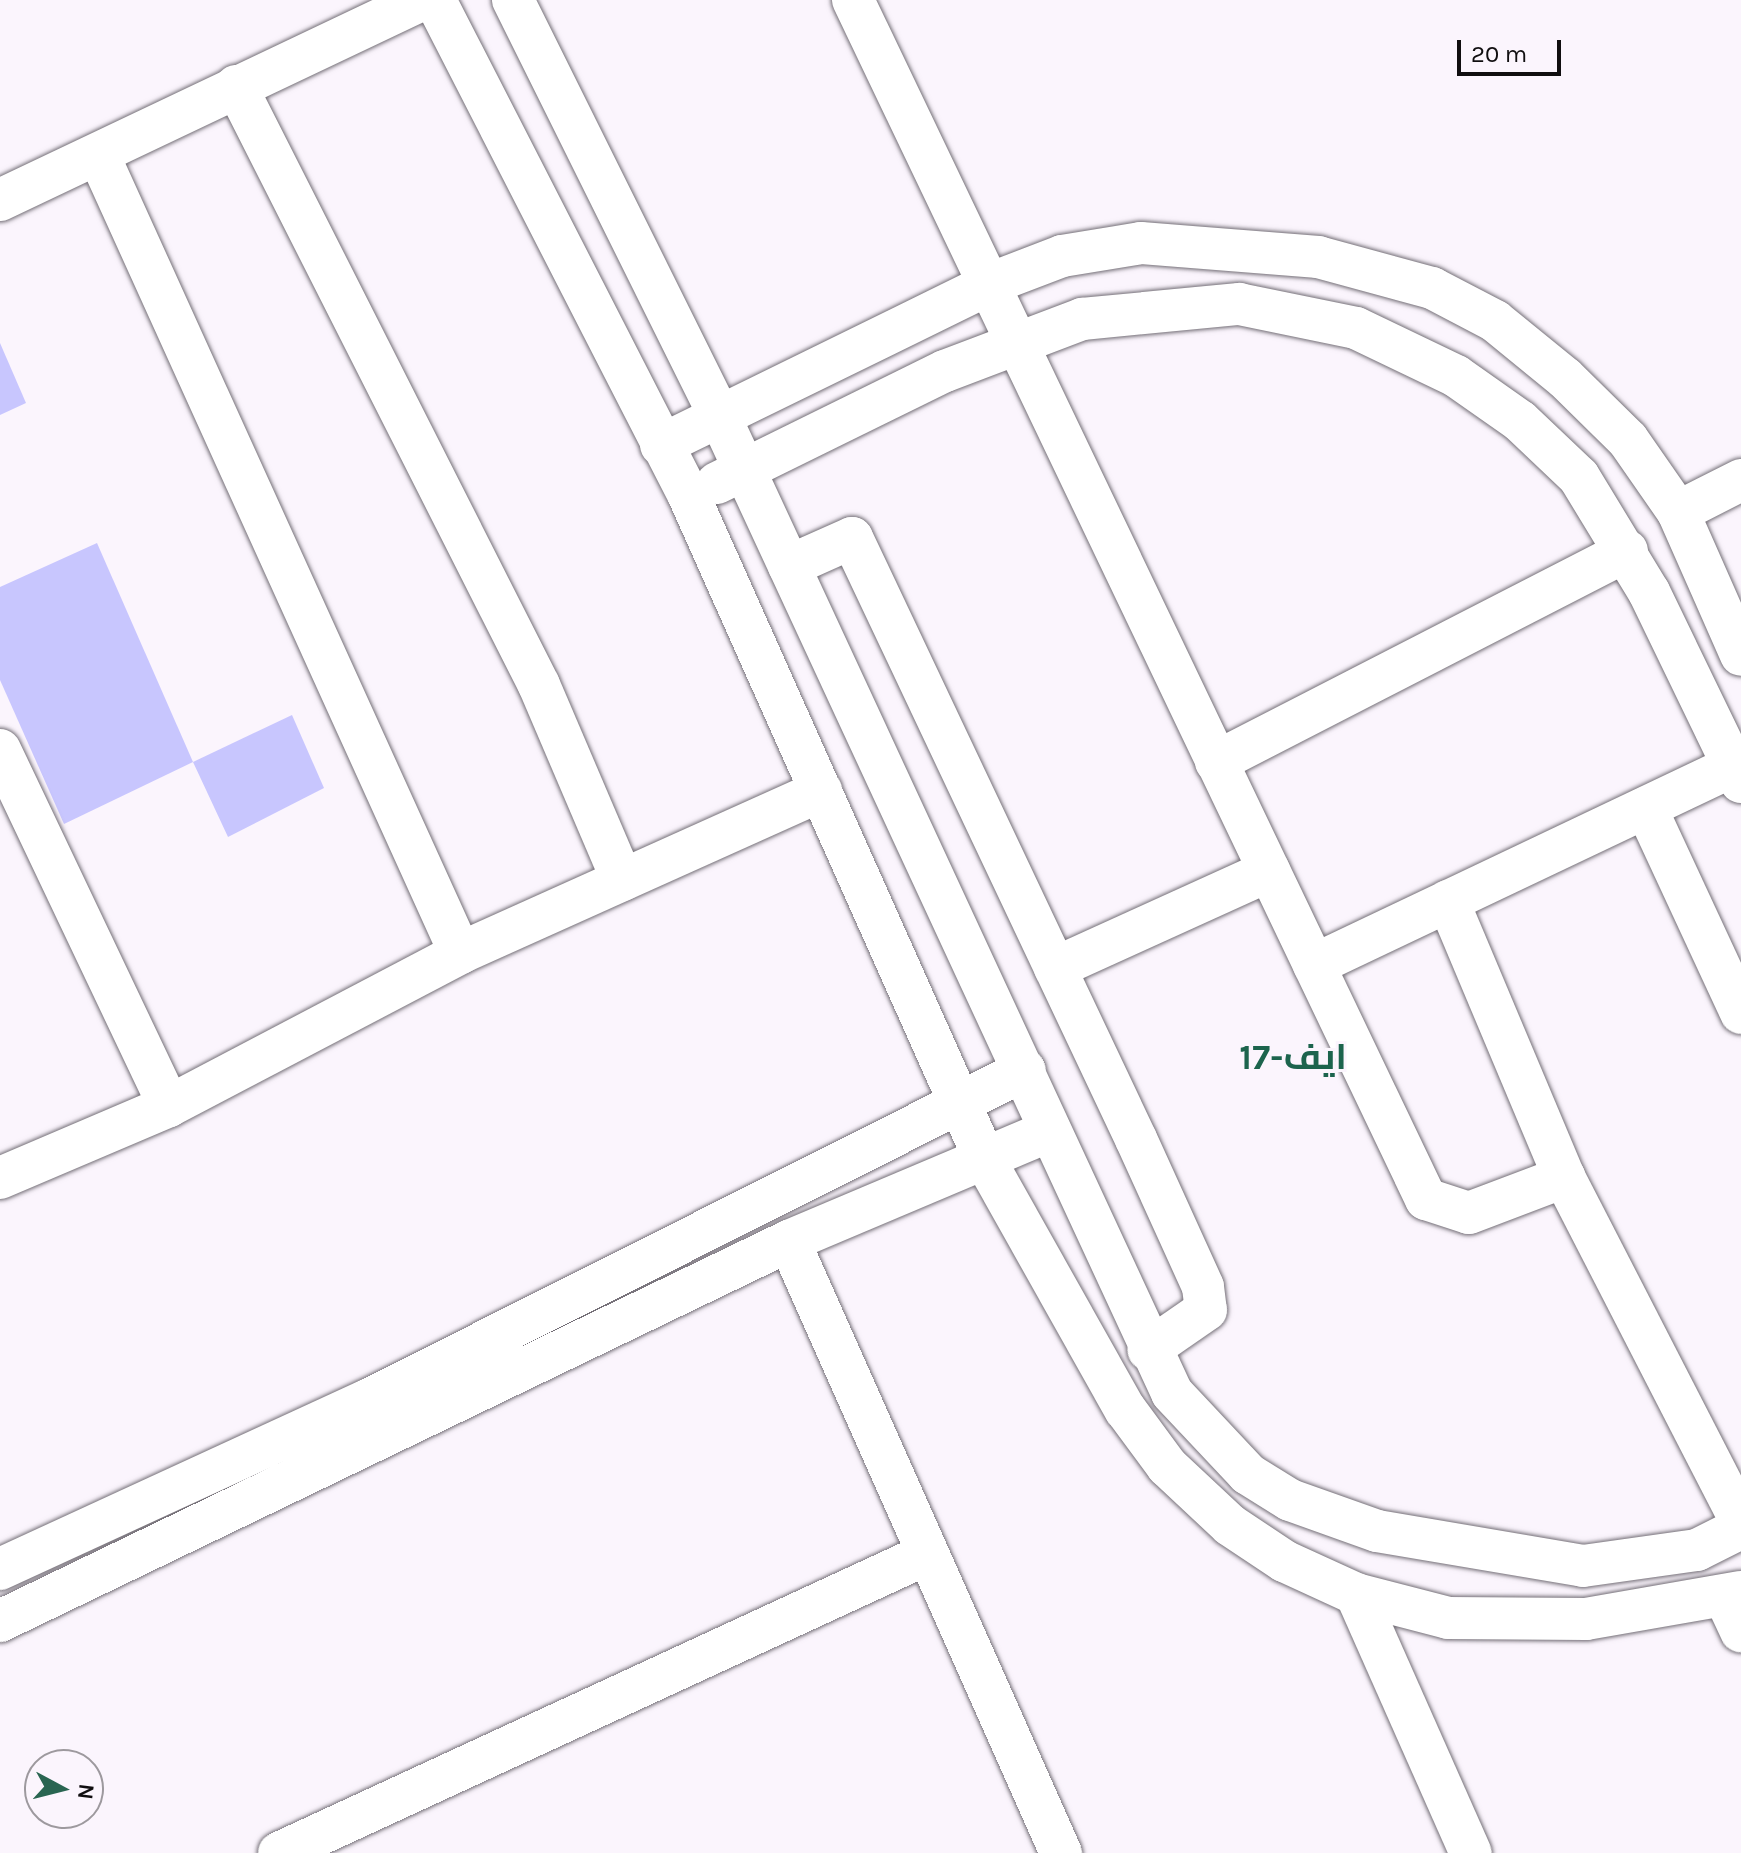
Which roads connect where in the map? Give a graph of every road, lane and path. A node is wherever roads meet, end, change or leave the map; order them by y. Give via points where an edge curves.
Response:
1 (422, 0) edge
2 (435, 0) edge
3 (513, 0) edge
4 (853, 0) edge
5 (236, 86) junction
6 (99, 156) junction
7 (0, 200) edge
8 (989, 284) junction
9 (1014, 342) junction
10 (721, 419) junction
11 (661, 445) junction
12 (742, 471) junction
13 (1741, 480) edge
14 (689, 496) junction
15 (1678, 512) junction
16 (1627, 551) junction
17 (789, 566) junction
18 (1741, 655) edge
19 (0, 750) edge
20 (1216, 762) junction
21 (1738, 774) edge
22 (821, 791) junction
23 (1646, 808) junction
24 (1269, 871) junction
25 (622, 880) junction
26 (1448, 901) junction
27 (460, 953) junction
28 (1314, 965) junction
29 (1055, 968) junction
30 (1741, 1013) edge
31 (1025, 1070) junction
32 (960, 1101) junction
33 (169, 1106) junction
34 (1050, 1131) junction
35 (985, 1160) junction
36 (1564, 1177) junction
37 (0, 1178) edge
38 (789, 1241) junction
39 (1148, 1350) junction
40 (1741, 1521) edge
41 (1741, 1528) edge
42 (927, 1554) junction
43 (0, 1569) edge
44 (1356, 1594) junction
45 (1736, 1607) edge
46 (0, 1621) edge
47 (1056, 1851) edge
48 (279, 1853) edge
49 (1471, 1853) edge

1 - 5 street
2 - 11 street
3 - 10 street
4 - 8 street
5 - 6 street
5 - 25 street via 539,685
6 - 7 street
6 - 27 street
8 - 9 street
8 - 10 street
8 - 15 street via 1062,256 1155,243 1318,257 1432,288 1495,321 1565,378 1628,440
9 - 12 street
9 - 16 street via 1082,319 1239,304 1356,328 1456,376 1520,421 1579,477
9 - 20 street
10 - 11 street
10 - 12 street
11 - 14 street
12 - 14 street
12 - 17 street
13 - 15 street
14 - 22 street
15 - 18 street
16 - 20 street
16 - 21 street
17 - 29 street via 842,536 852,538
17 - 31 street
19 - 33 street
20 - 24 street
21 - 23 street
22 - 25 street
22 - 32 street
23 - 26 street
23 - 30 street
24 - 28 street
24 - 29 street
25 - 27 street
26 - 28 street
26 - 36 street
27 - 33 street
28 - 36 street via 1426,1199 1469,1213
29 - 39 street via 1203,1287 1206,1310
31 - 32 street
31 - 34 street
32 - 35 street
32 - 43 street via 368,1400
33 - 37 street
34 - 35 street
34 - 39 street
35 - 38 street
35 - 44 street via 1125,1409 1167,1466 1230,1525
36 - 40 street
38 - 42 street
38 - 46 street
39 - 41 street via 1172,1393 1248,1474 1290,1500 1377,1531 1583,1566 1697,1550
42 - 47 street
42 - 48 street
44 - 45 street via 1448,1618 1517,1624
44 - 49 street

